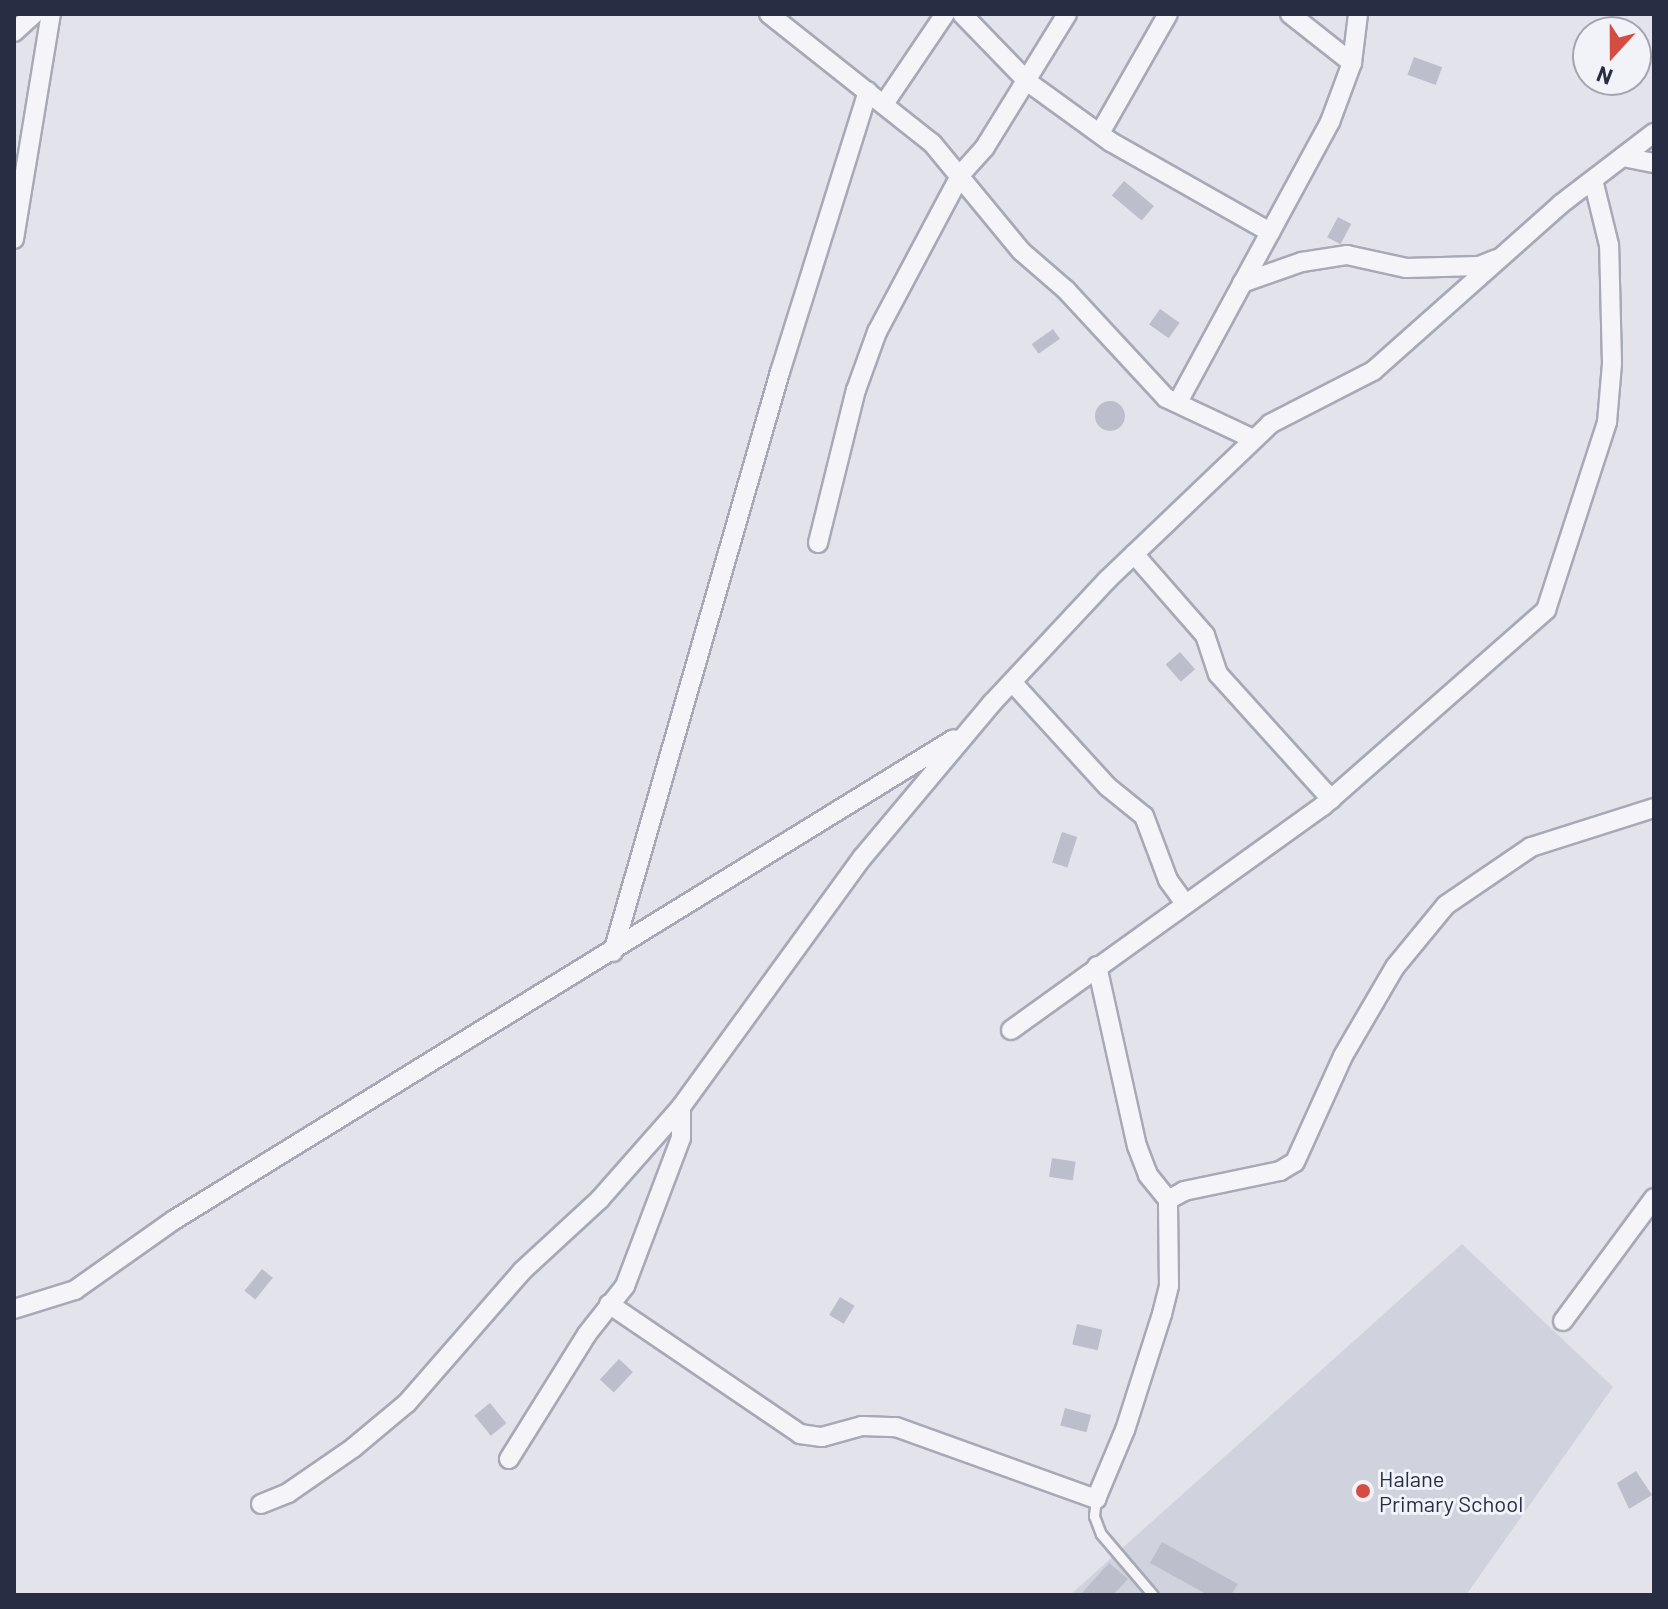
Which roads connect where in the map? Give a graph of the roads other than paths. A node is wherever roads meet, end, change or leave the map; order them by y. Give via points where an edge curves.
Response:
1 (51, 14) edge
2 (769, 14) edge
3 (945, 14) edge
4 (962, 14) edge
5 (1067, 14) edge
6 (1168, 14) edge
7 (1290, 14) edge
8 (1358, 14) edge
9 (1352, 63) junction
10 (1028, 82) junction
11 (868, 92) junction
12 (884, 104) junction
13 (1100, 133) junction
14 (1654, 133) edge
15 (1623, 157) junction
16 (1654, 163) edge
17 (961, 174) junction
18 (1593, 180) junction
19 (1270, 232) junction
20 (14, 239) edge
21 (1516, 246) junction
22 (1242, 283) junction
23 (1178, 402) junction
24 (1253, 439) junction
25 (818, 543) dead end
26 (1134, 554) junction
27 (1012, 682) junction
28 (968, 731) junction
29 (1331, 799) junction
30 (1654, 808) edge
31 (1185, 903) junction
32 (613, 952) junction
33 (1097, 966) junction
34 (1011, 1030) dead end
35 (681, 1107) junction
36 (1654, 1198) edge
37 (1168, 1200) junction
38 (609, 1304) junction
39 (14, 1309) edge
40 (1563, 1321) dead end
41 (509, 1459) dead end
42 (1096, 1499) junction
43 (261, 1504) dead end
44 (1153, 1595) edge

1 - 20 street
2 - 11 street
3 - 12 street
4 - 10 street
5 - 10 street
6 - 13 street
7 - 9 street
8 - 9 street
9 - 19 street via 1330,122
10 - 13 street
10 - 17 street
11 - 12 street
11 - 32 street via 780,372
12 - 17 street
13 - 19 street
14 - 15 street
15 - 16 street
15 - 18 street
17 - 23 street via 1021,251 1066,290 1166,398
17 - 25 street via 877,332 856,390
18 - 21 street
18 - 29 street via 1609,245 1612,364 1607,422 1556,590 1532,624
19 - 22 street
21 - 22 street via 1479,266 1406,268 1347,255 1302,262
21 - 24 street via 1373,371 1270,424
22 - 23 street
23 - 24 street
24 - 26 street
26 - 27 street
26 - 29 street via 1205,635 1218,674
27 - 28 street
27 - 31 street via 1108,787 1144,816 1168,880
28 - 32 street
28 - 35 street via 862,858
29 - 31 street
30 - 37 street via 1531,847 1446,905 1380,992 1343,1056 1295,1162 1280,1171 1184,1191
31 - 33 street
32 - 39 street via 174,1220 75,1290
33 - 34 street
33 - 37 street via 1137,1146 1148,1175
35 - 38 street via 681,1138 625,1286
35 - 43 street via 600,1199 522,1271 407,1403 288,1493
36 - 40 street
37 - 42 street via 1169,1286 1125,1430
38 - 41 street
38 - 42 street via 800,1434 822,1437 862,1426 896,1427
42 - 44 lane via 1094,1516 1101,1534

